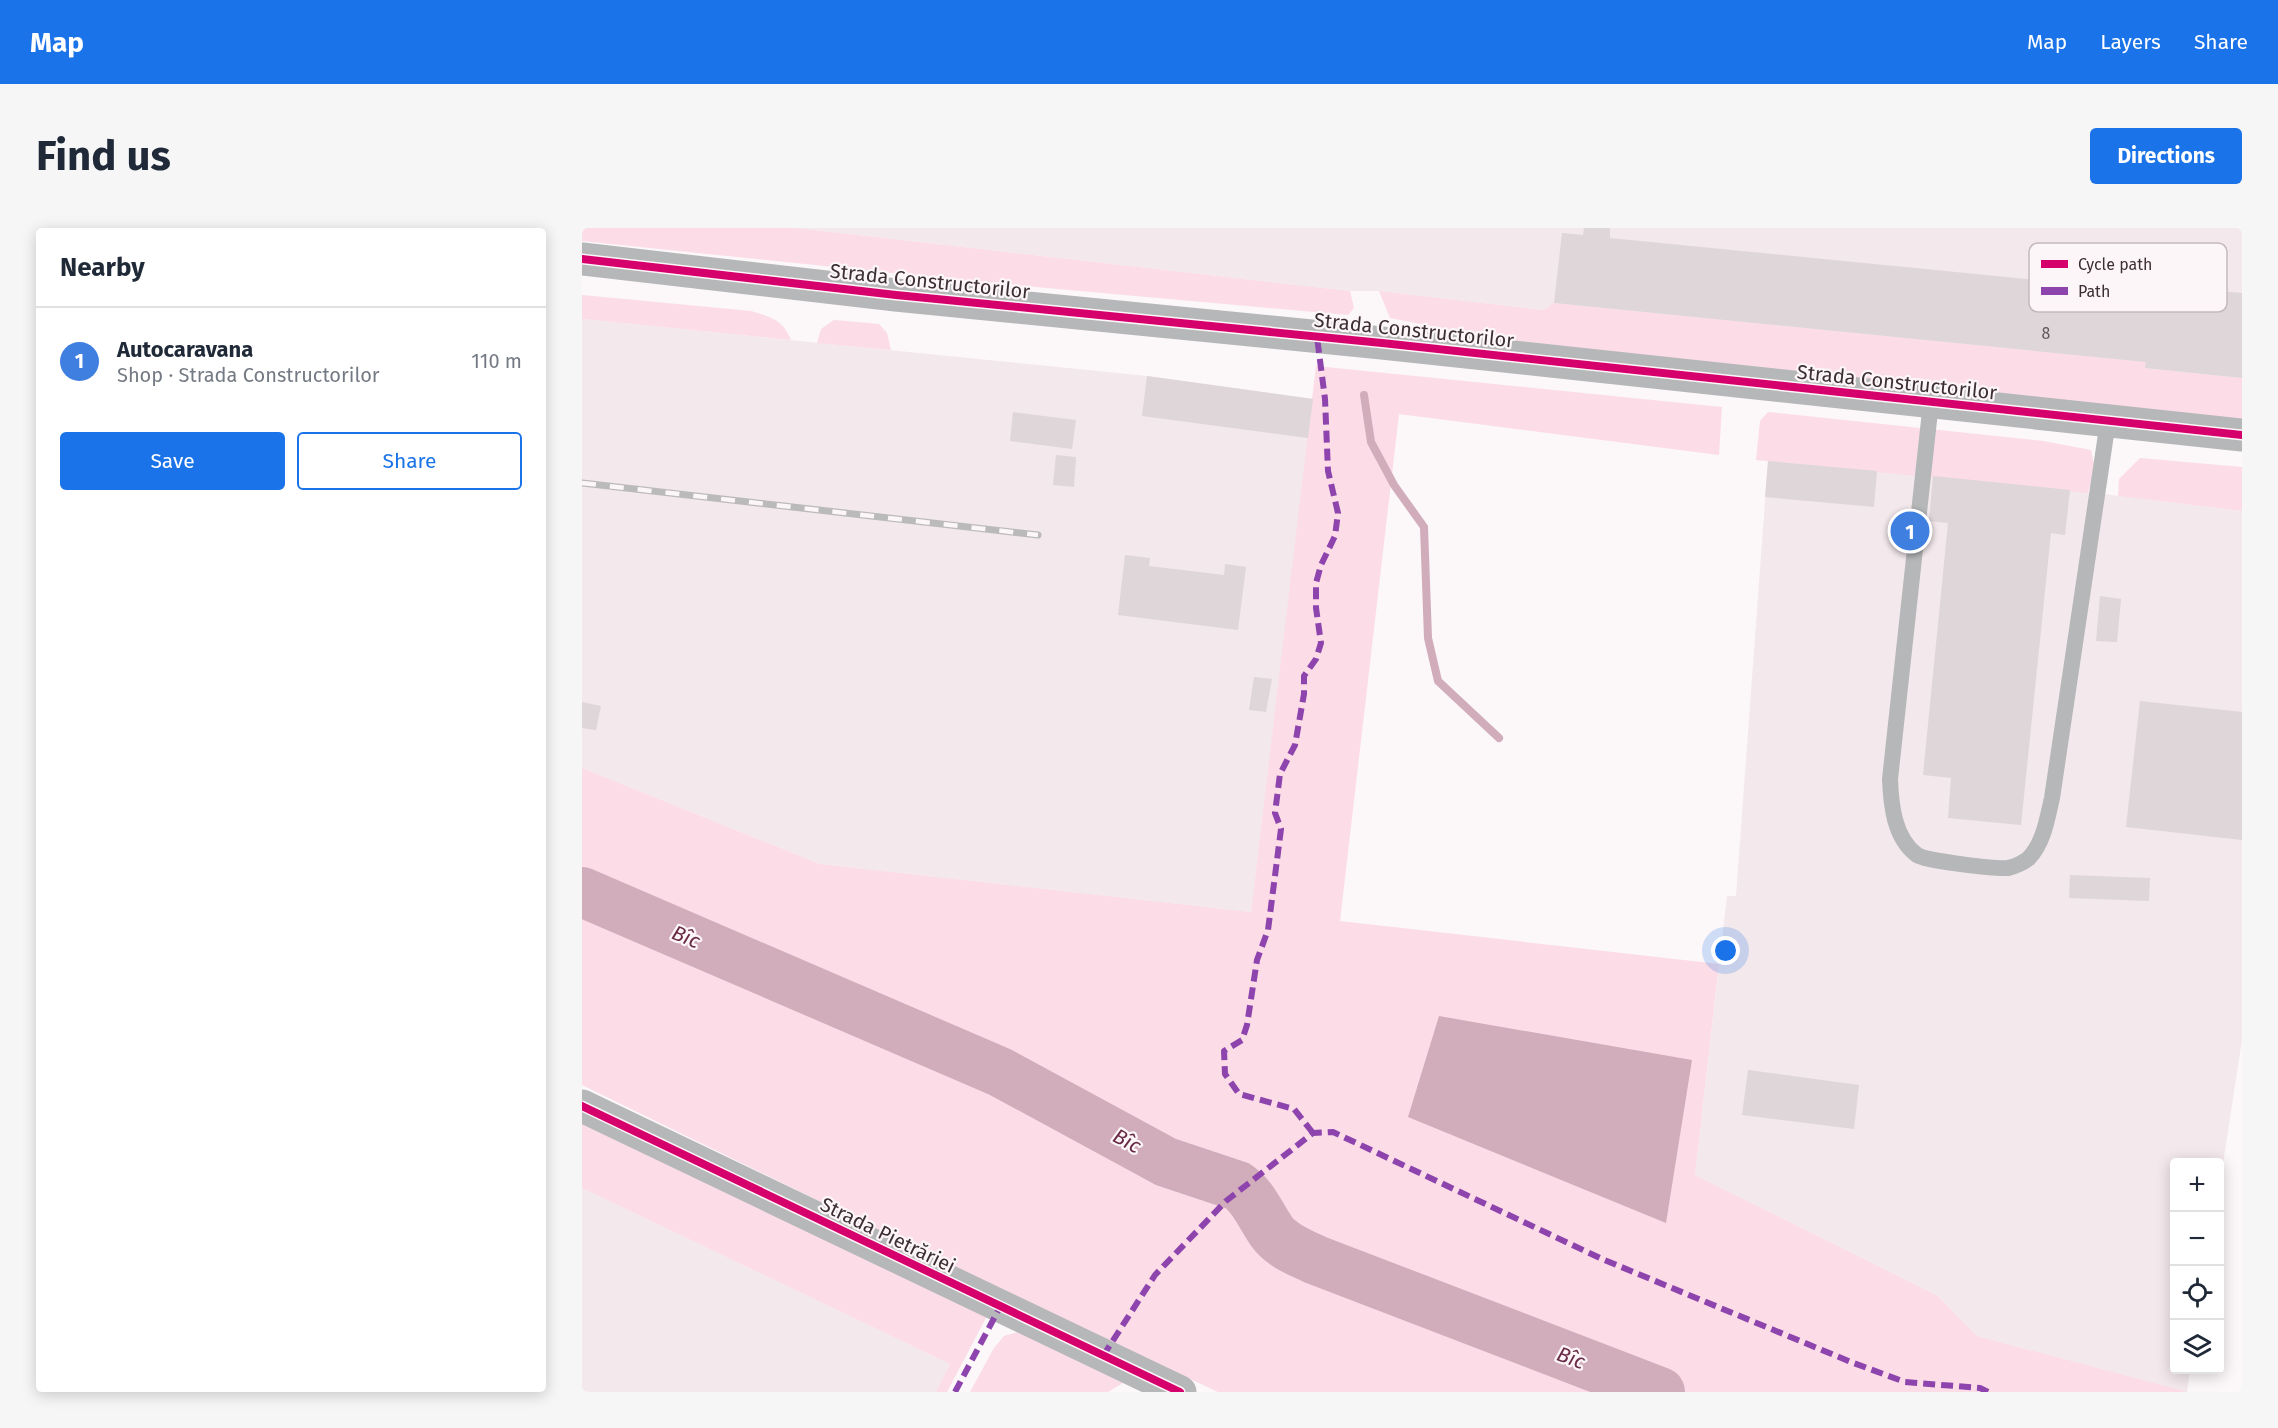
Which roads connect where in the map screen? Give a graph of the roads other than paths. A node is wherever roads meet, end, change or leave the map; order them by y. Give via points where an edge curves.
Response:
1 (582, 258) edge
2 (1931, 402) junction
3 (2108, 421) junction
4 (2242, 435) edge
5 (582, 1106) edge
6 (1180, 1392) edge

1 - 2 street, Strada Constructorilor via 896,295
2 - 3 street, Strada Constructorilor
2 - 3 lane via 1890,779 1891,810 1902,836 1918,855 2010,868 2028,860 2041,840 2052,798
3 - 4 street, Strada Constructorilor
5 - 6 street, Strada Pietrăriei

